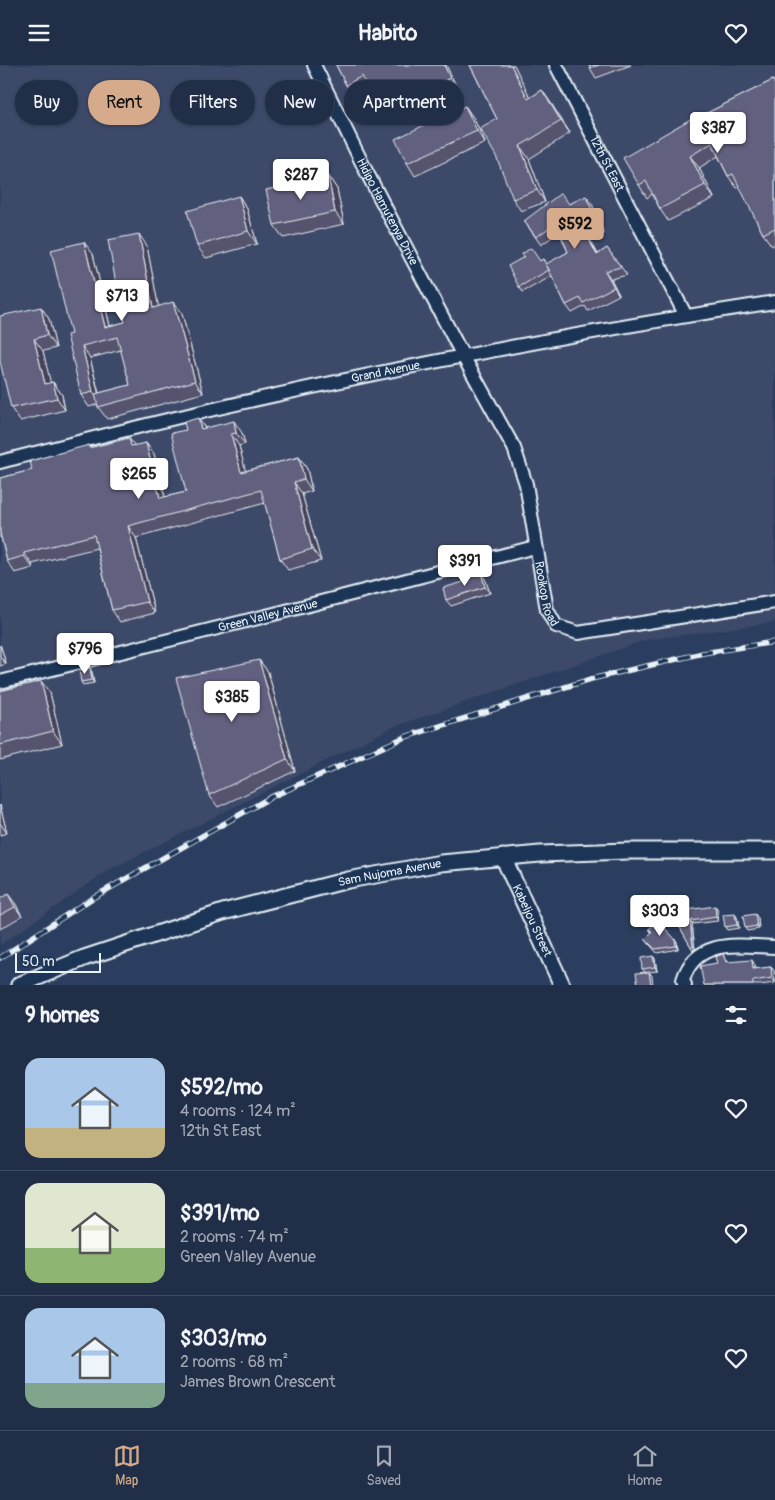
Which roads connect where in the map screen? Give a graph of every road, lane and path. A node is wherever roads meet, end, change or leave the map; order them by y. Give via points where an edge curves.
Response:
1 (314, 65) edge
2 (556, 65) edge
3 (775, 302) edge
4 (686, 316) junction
5 (463, 356) junction
6 (0, 462) edge
7 (535, 547) junction
8 (775, 602) edge
9 (0, 682) edge
10 (775, 851) edge
11 (503, 857) junction
12 (775, 947) edge
13 (19, 985) edge
14 (562, 985) edge
15 (685, 985) edge

1 - 5 street, Hidipo Hamutenya Drive
2 - 4 street, 12th St East
3 - 4 street, Grand Avenue
4 - 5 street, Grand Avenue
5 - 6 street, Grand Avenue via 197,413
5 - 7 street, Rooikop Road via 514,448 526,484
7 - 8 street, Rooikop Road via 548,610 556,626 578,633
7 - 9 street, Green Valley Avenue
10 - 11 street, Sam Nujoma Avenue via 628,851
11 - 13 street, Sam Nujoma Avenue via 441,863 348,879 223,912 84,958
11 - 14 street, Kabeljou Street
12 - 15 street via 714,948 698,956 687,967 683,980

